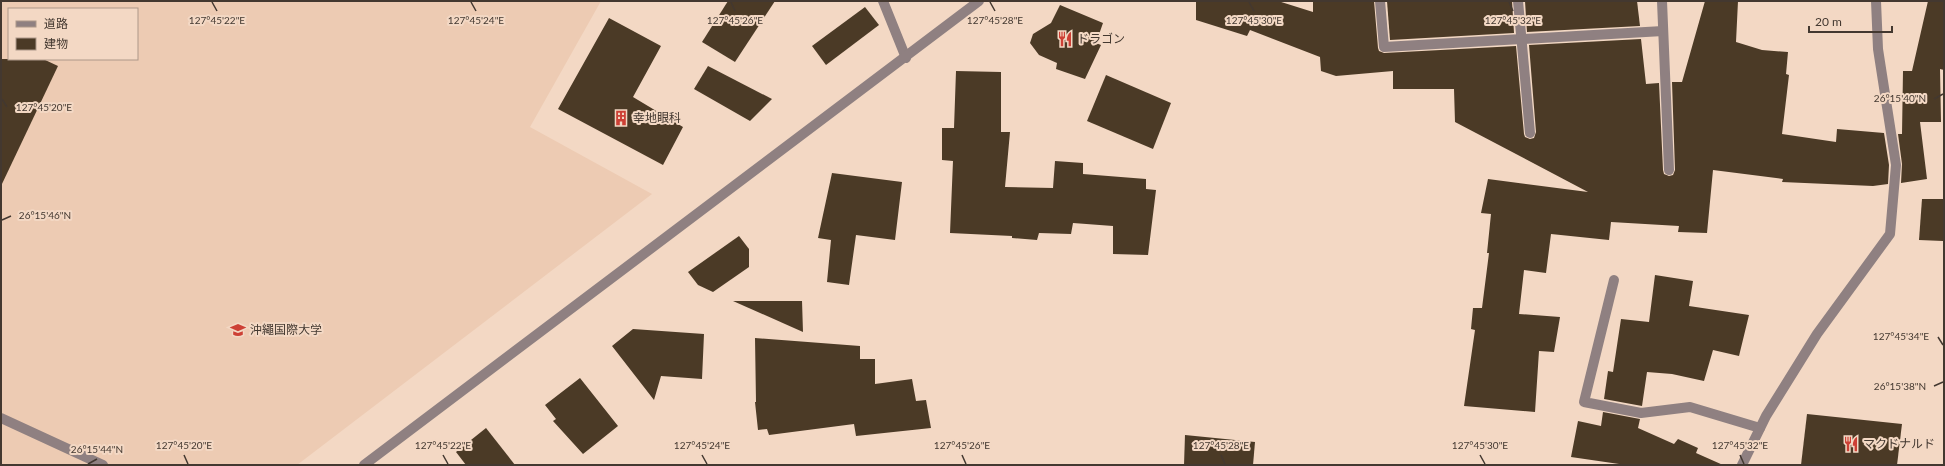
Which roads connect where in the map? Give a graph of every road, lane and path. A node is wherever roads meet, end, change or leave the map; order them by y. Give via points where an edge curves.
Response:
1 (883, 1) edge
2 (979, 1) edge
3 (1380, 1) edge
4 (1518, 1) edge
5 (1662, 1) edge
6 (1876, 1) edge
7 (1663, 31) junction
8 (1521, 39) junction
9 (906, 58) junction
10 (1530, 133) dead end
11 (1669, 170) dead end
12 (1614, 280) dead end
13 (1, 418) edge
14 (1760, 428) junction
15 (103, 465) edge
16 (364, 465) edge
17 (1742, 465) edge

1 - 9 street
2 - 9 street
3 - 8 street via 1384,47
4 - 8 street
5 - 7 street
6 - 14 street via 1878,49 1896,165 1890,234 1817,334
7 - 8 street
7 - 11 street
8 - 10 street
9 - 16 street
12 - 14 street via 1584,402 1641,413 1690,407
13 - 15 street
14 - 17 street

